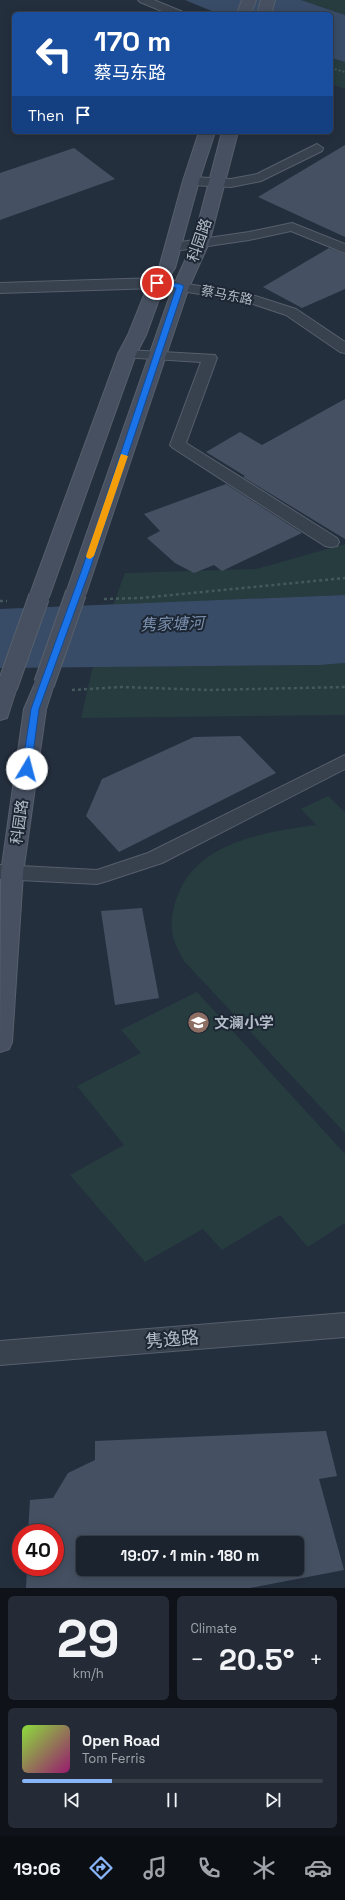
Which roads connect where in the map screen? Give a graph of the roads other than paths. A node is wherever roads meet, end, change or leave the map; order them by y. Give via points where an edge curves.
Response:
1 (144, 0) edge
2 (249, 0) edge
3 (268, 0) edge
4 (174, 12) edge
5 (245, 12) edge
6 (265, 12) edge
7 (206, 134) edge
8 (229, 134) edge
9 (317, 148) dead end
10 (191, 181) junction
11 (216, 182) junction
12 (201, 243) junction
13 (174, 247) junction
14 (345, 249) edge
15 (157, 283) junction
16 (180, 286) junction
17 (0, 288) edge
18 (345, 349) edge
19 (127, 354) junction
20 (158, 356) junction
21 (331, 542) dead end
22 (0, 712) edge
23 (345, 761) edge
24 (6, 873) edge
25 (0, 1042) edge
26 (345, 1325) edge
27 (0, 1353) edge

1 - 4 lane
2 - 5 street
3 - 6 street
7 - 10 street, 科园路
8 - 11 street, 科园路
9 - 11 lane via 261,177 231,183
10 - 11 lane
10 - 13 street, 科园路
11 - 12 street, 科园路
12 - 13 lane
12 - 14 lane via 292,227
12 - 16 street, 科园路
13 - 15 street, 科园路 via 167,268
15 - 16 street, 蔡马东路
15 - 17 street, 蔡马东路
15 - 19 street, 科园路
16 - 18 lane, 蔡马东路 via 249,298 290,312
16 - 20 street, 科园路
19 - 20 lane
19 - 22 street, 科园路, bridge via 38,597
20 - 21 lane via 210,358 178,445
20 - 24 street, 科园路, bridge via 35,709
23 - 24 lane via 155,858 97,877
24 - 25 street, 科园路
26 - 27 street, 隽逸路

